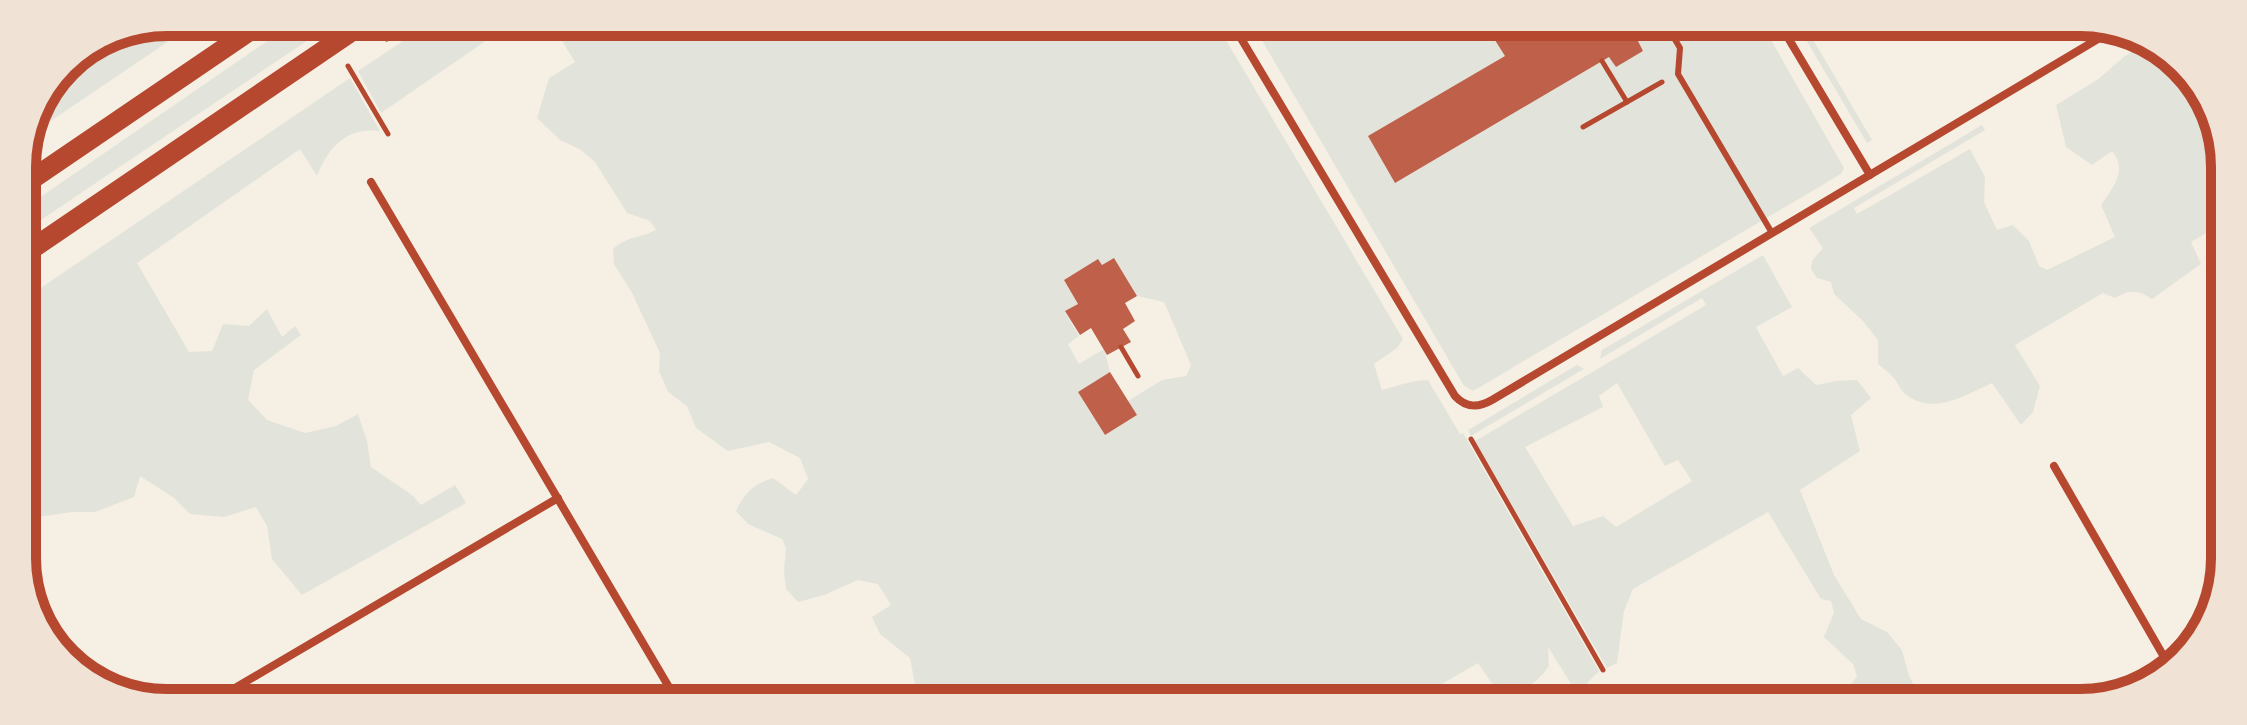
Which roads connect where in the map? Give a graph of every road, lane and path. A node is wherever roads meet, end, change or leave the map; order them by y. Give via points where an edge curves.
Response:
1 (242, 36) edge
2 (345, 36) edge
3 (1240, 36) edge
4 (1673, 36) edge
5 (1787, 36) edge
6 (2100, 38) edge
7 (1602, 61) dead end
8 (348, 66) dead end
9 (1655, 85) dead end
10 (1627, 102) junction
11 (1583, 127) dead end
12 (388, 134) dead end
13 (1870, 175) junction
14 (36, 176) edge
15 (371, 182) dead end
16 (1772, 233) junction
17 (36, 246) edge
18 (1121, 347) dead end
19 (1138, 376) dead end
20 (1471, 439) dead end
21 (2054, 466) dead end
22 (558, 498) junction
23 (2165, 658) edge
24 (1603, 670) dead end
25 (233, 689) edge
26 (670, 689) edge

1 - 14 main road
2 - 17 main road
3 - 16 street via 1462,403 1486,403
4 - 16 lane via 1680,48 1678,74
5 - 13 street
6 - 13 street
7 - 10 path
8 - 12 path
9 - 10 path
10 - 11 path
13 - 16 street
15 - 22 street
18 - 19 path
20 - 24 path
21 - 23 street
22 - 25 street
22 - 26 street

